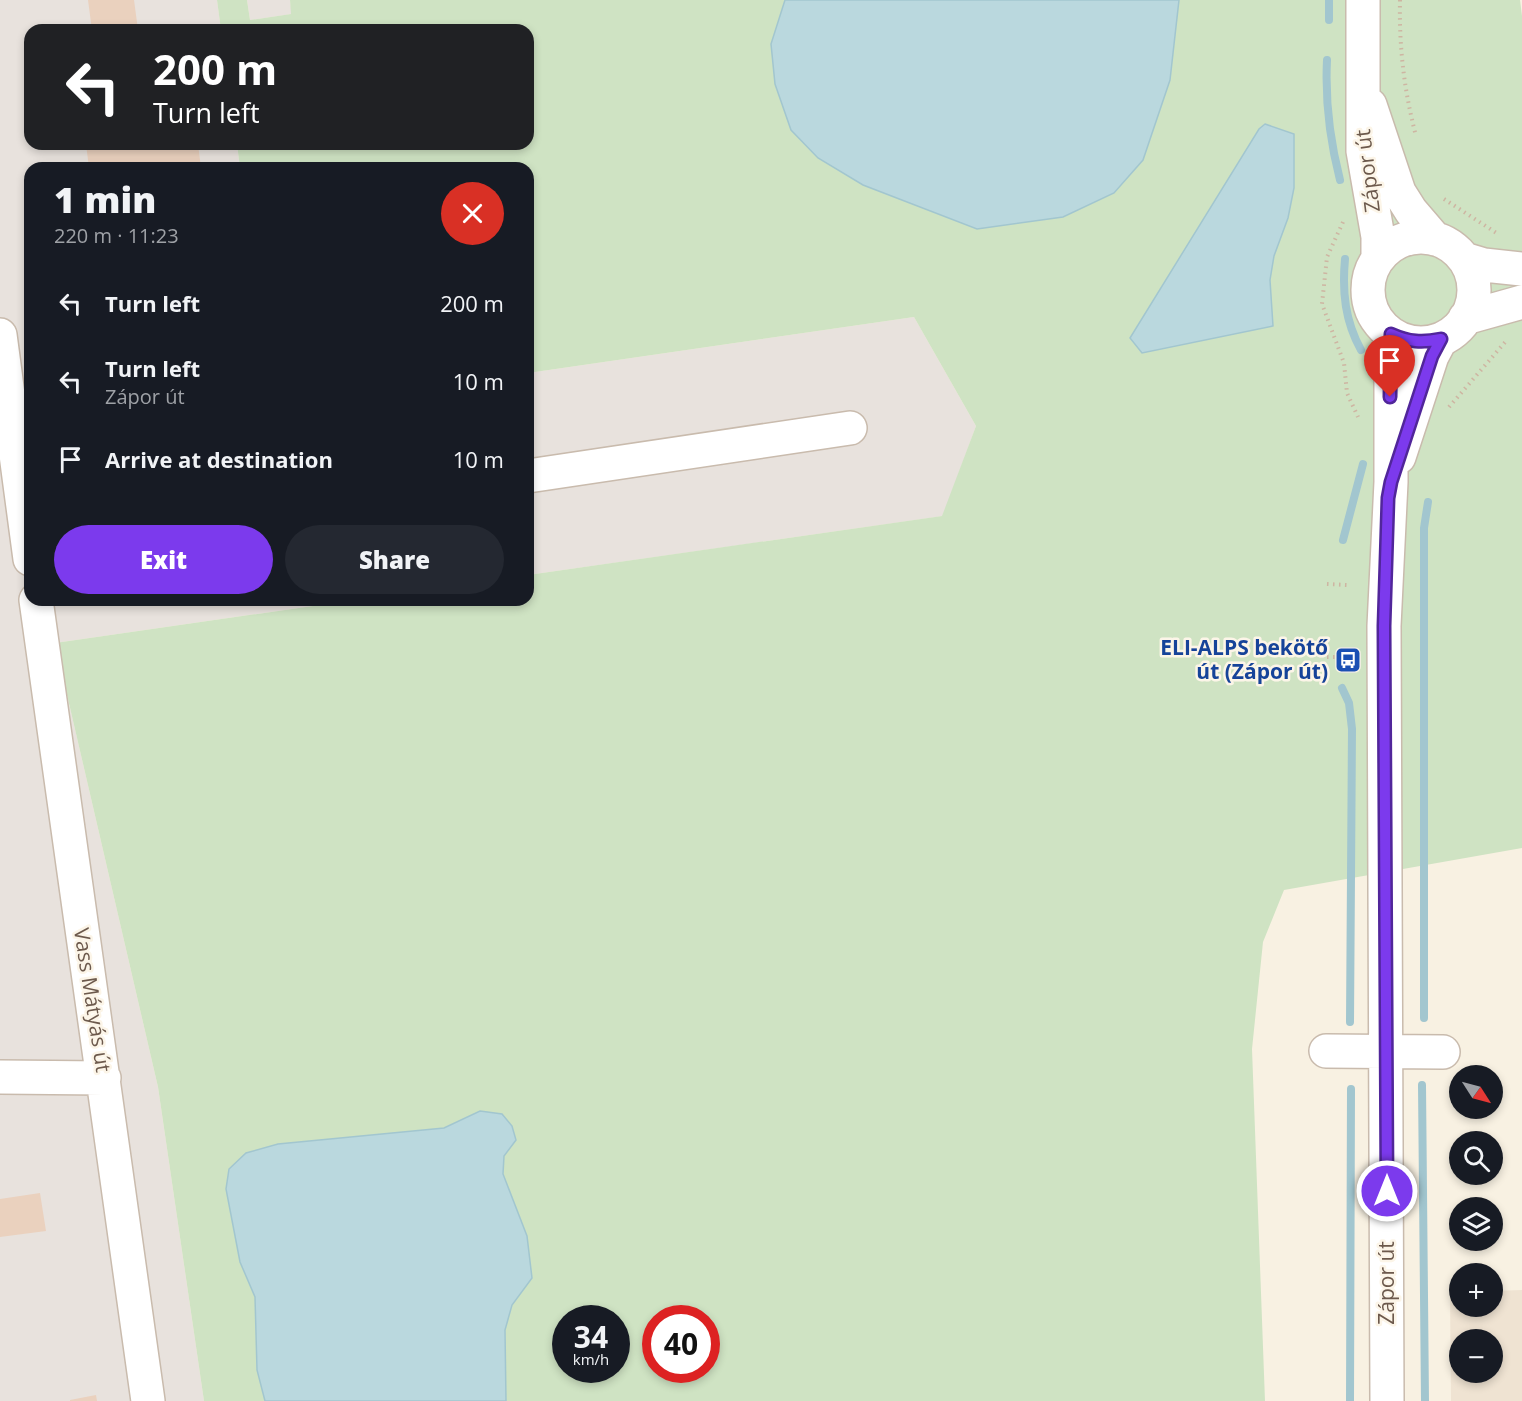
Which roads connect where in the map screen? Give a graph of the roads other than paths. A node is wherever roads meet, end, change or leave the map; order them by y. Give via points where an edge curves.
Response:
1 (1363, 0) edge
2 (1362, 84) junction
3 (1436, 239) junction
4 (1378, 258) junction
5 (1464, 259) junction
6 (1522, 269) edge
7 (1517, 317) edge
8 (1453, 328) junction
9 (1391, 334) junction
10 (0, 335) edge
11 (850, 428) dead end
12 (534, 475) edge
13 (1391, 482) junction
14 (24, 514) edge
15 (37, 606) edge
16 (1388, 1051) junction
17 (1326, 1052) dead end
18 (1443, 1052) dead end
19 (0, 1077) edge
20 (104, 1078) junction
21 (148, 1401) edge
22 (1386, 1401) edge

1 - 2 street, Zápor út
2 - 3 street, Zápor út via 1400,192
2 - 4 street, Zápor út via 1363,151
3 - 4 street via 1404,239
3 - 5 street via 1451,246
4 - 9 street via 1367,291 1379,323
5 - 6 street
5 - 8 street via 1474,288 1472,304
7 - 8 street
8 - 9 street via 1424,343
8 - 13 street, Zápor út via 1432,356
9 - 13 street, Zápor út
10 - 14 street
11 - 12 street
13 - 16 street, Zápor út via 1384,626
15 - 20 street, Vass Mátyás út
16 - 17 street
16 - 18 street
16 - 22 street, Zápor út
19 - 20 street
20 - 21 street, Vass Mátyás út

